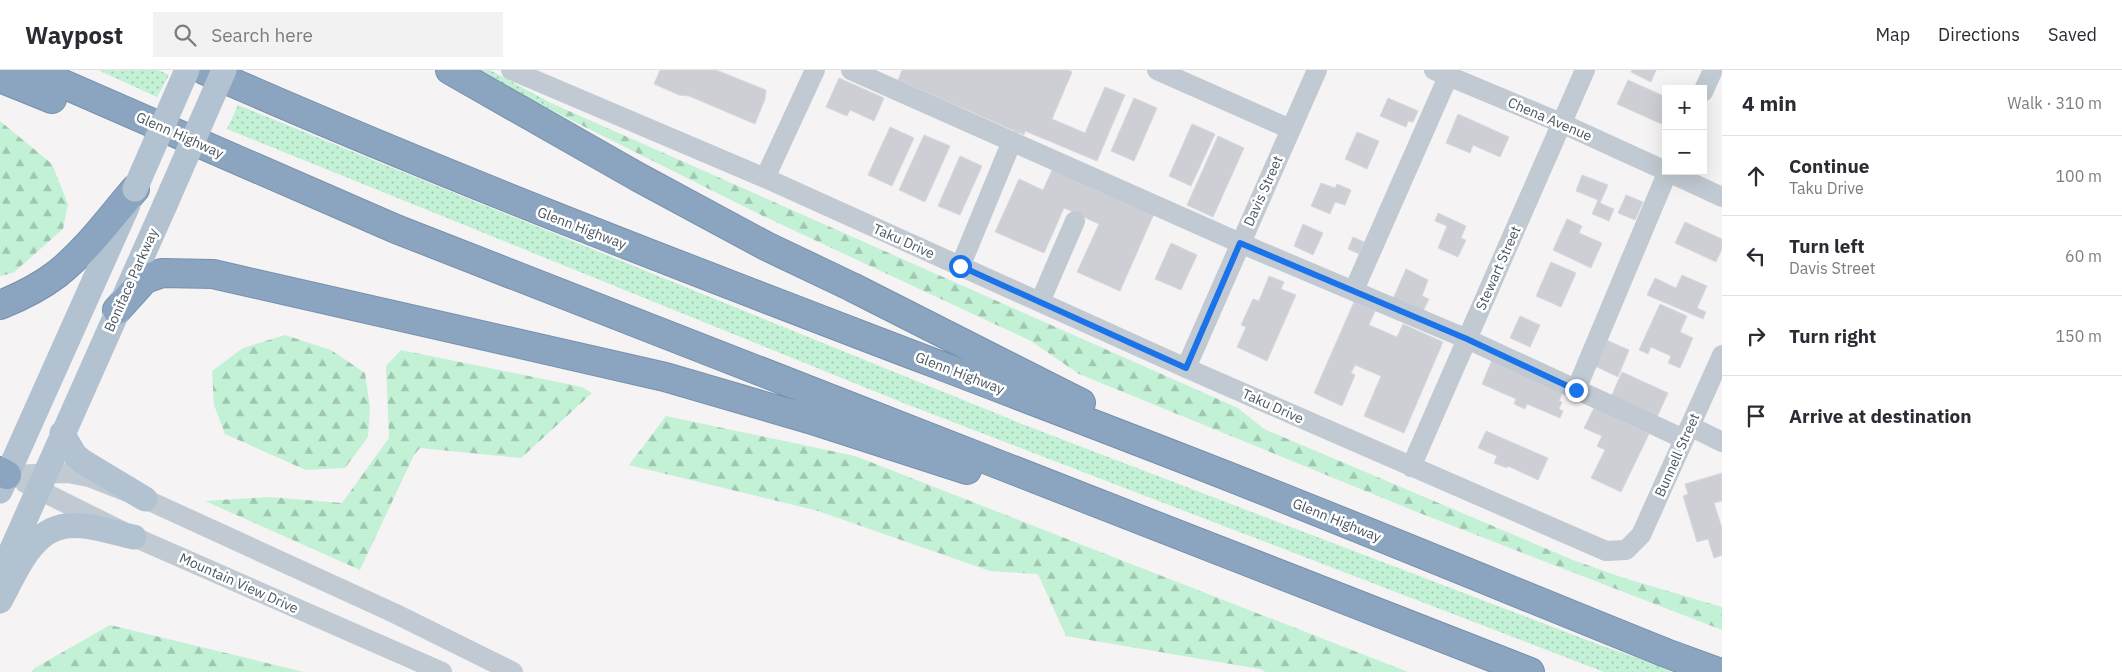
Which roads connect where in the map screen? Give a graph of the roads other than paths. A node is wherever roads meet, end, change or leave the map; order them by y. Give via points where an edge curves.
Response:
1 (30, 70) edge
2 (187, 70) edge
3 (204, 70) edge
4 (224, 70) edge
5 (450, 70) edge
6 (511, 70) edge
7 (815, 70) edge
8 (851, 70) edge
9 (1158, 70) edge
10 (1317, 70) edge
11 (1585, 70) edge
12 (1713, 70) edge
13 (1444, 72) edge
14 (0, 78) edge
15 (1706, 85) edge
16 (1562, 124) junction
17 (1290, 129) junction
18 (1012, 141) junction
19 (1662, 169) edge
20 (1665, 175) edge
21 (1675, 175) edge
22 (765, 178) junction
23 (135, 189) junction
24 (1722, 197) edge
25 (1074, 221) dead end
26 (396, 229) junction
27 (1240, 243) junction
28 (960, 266) junction
29 (1354, 290) junction
30 (1040, 302) junction
31 (0, 305) edge
32 (117, 310) junction
33 (1467, 339) junction
34 (1722, 355) edge
35 (1186, 368) junction
36 (1576, 390) junction
37 (1687, 432) junction
38 (62, 433) junction
39 (1722, 442) edge
40 (1193, 462) junction
41 (1411, 467) junction
42 (2, 479) edge
43 (42, 481) junction
44 (145, 499) junction
45 (134, 537) junction
46 (1626, 550) joint
47 (1258, 565) junction
48 (0, 576) edge
49 (0, 601) edge
50 (442, 672) edge
51 (513, 672) edge
52 (1530, 672) edge
53 (1718, 672) edge

1 - 26 highway, Glenn Highway
2 - 23 main road, bridge
3 - 40 highway, Glenn Highway via 348,134 578,227
4 - 32 main road, Boniface Parkway, bridge
5 - 40 highway via 766,246
6 - 22 street, Taku Drive
7 - 22 street
8 - 18 street
9 - 17 street
10 - 17 street, Davis Street
11 - 16 street, Stewart Street
12 - 15 street
13 - 16 street, Chena Avenue
13 - 29 street
14 - 26 highway via 238,174
16 - 19 street, Chena Avenue
16 - 33 street, Stewart Street
17 - 27 street, Davis Street
18 - 27 street
18 - 28 street
20 - 36 street
21 - 24 street, Chena Avenue
22 - 28 street, Taku Drive
23 - 31 highway via 83,250 57,274
23 - 42 main road
25 - 30 street
26 - 47 highway, Glenn Highway
27 - 29 street
27 - 35 street, Davis Street
28 - 30 street, Taku Drive
29 - 33 street
30 - 35 street, Taku Drive
32 - 38 main road, Boniface Parkway
32 - 47 highway via 145,278 162,273 213,274 665,378 810,419
33 - 36 street
33 - 41 street, Stewart Street
34 - 37 street, Bunnell Street
35 - 41 street, Taku Drive
36 - 37 street
37 - 39 street
37 - 46 street, Bunnell Street via 1641,535
38 - 43 main road, Boniface Parkway
38 - 44 main road via 82,461
40 - 53 highway, Glenn Highway
41 - 46 street, Taku Drive via 1606,551
42 - 43 street
43 - 44 street via 67,472
43 - 45 street, Mountain View Drive
43 - 48 main road, Boniface Parkway
44 - 51 street via 394,613
45 - 49 main road via 80,526 65,526 50,532 32,547
45 - 50 street, Mountain View Drive
47 - 52 highway, Glenn Highway

